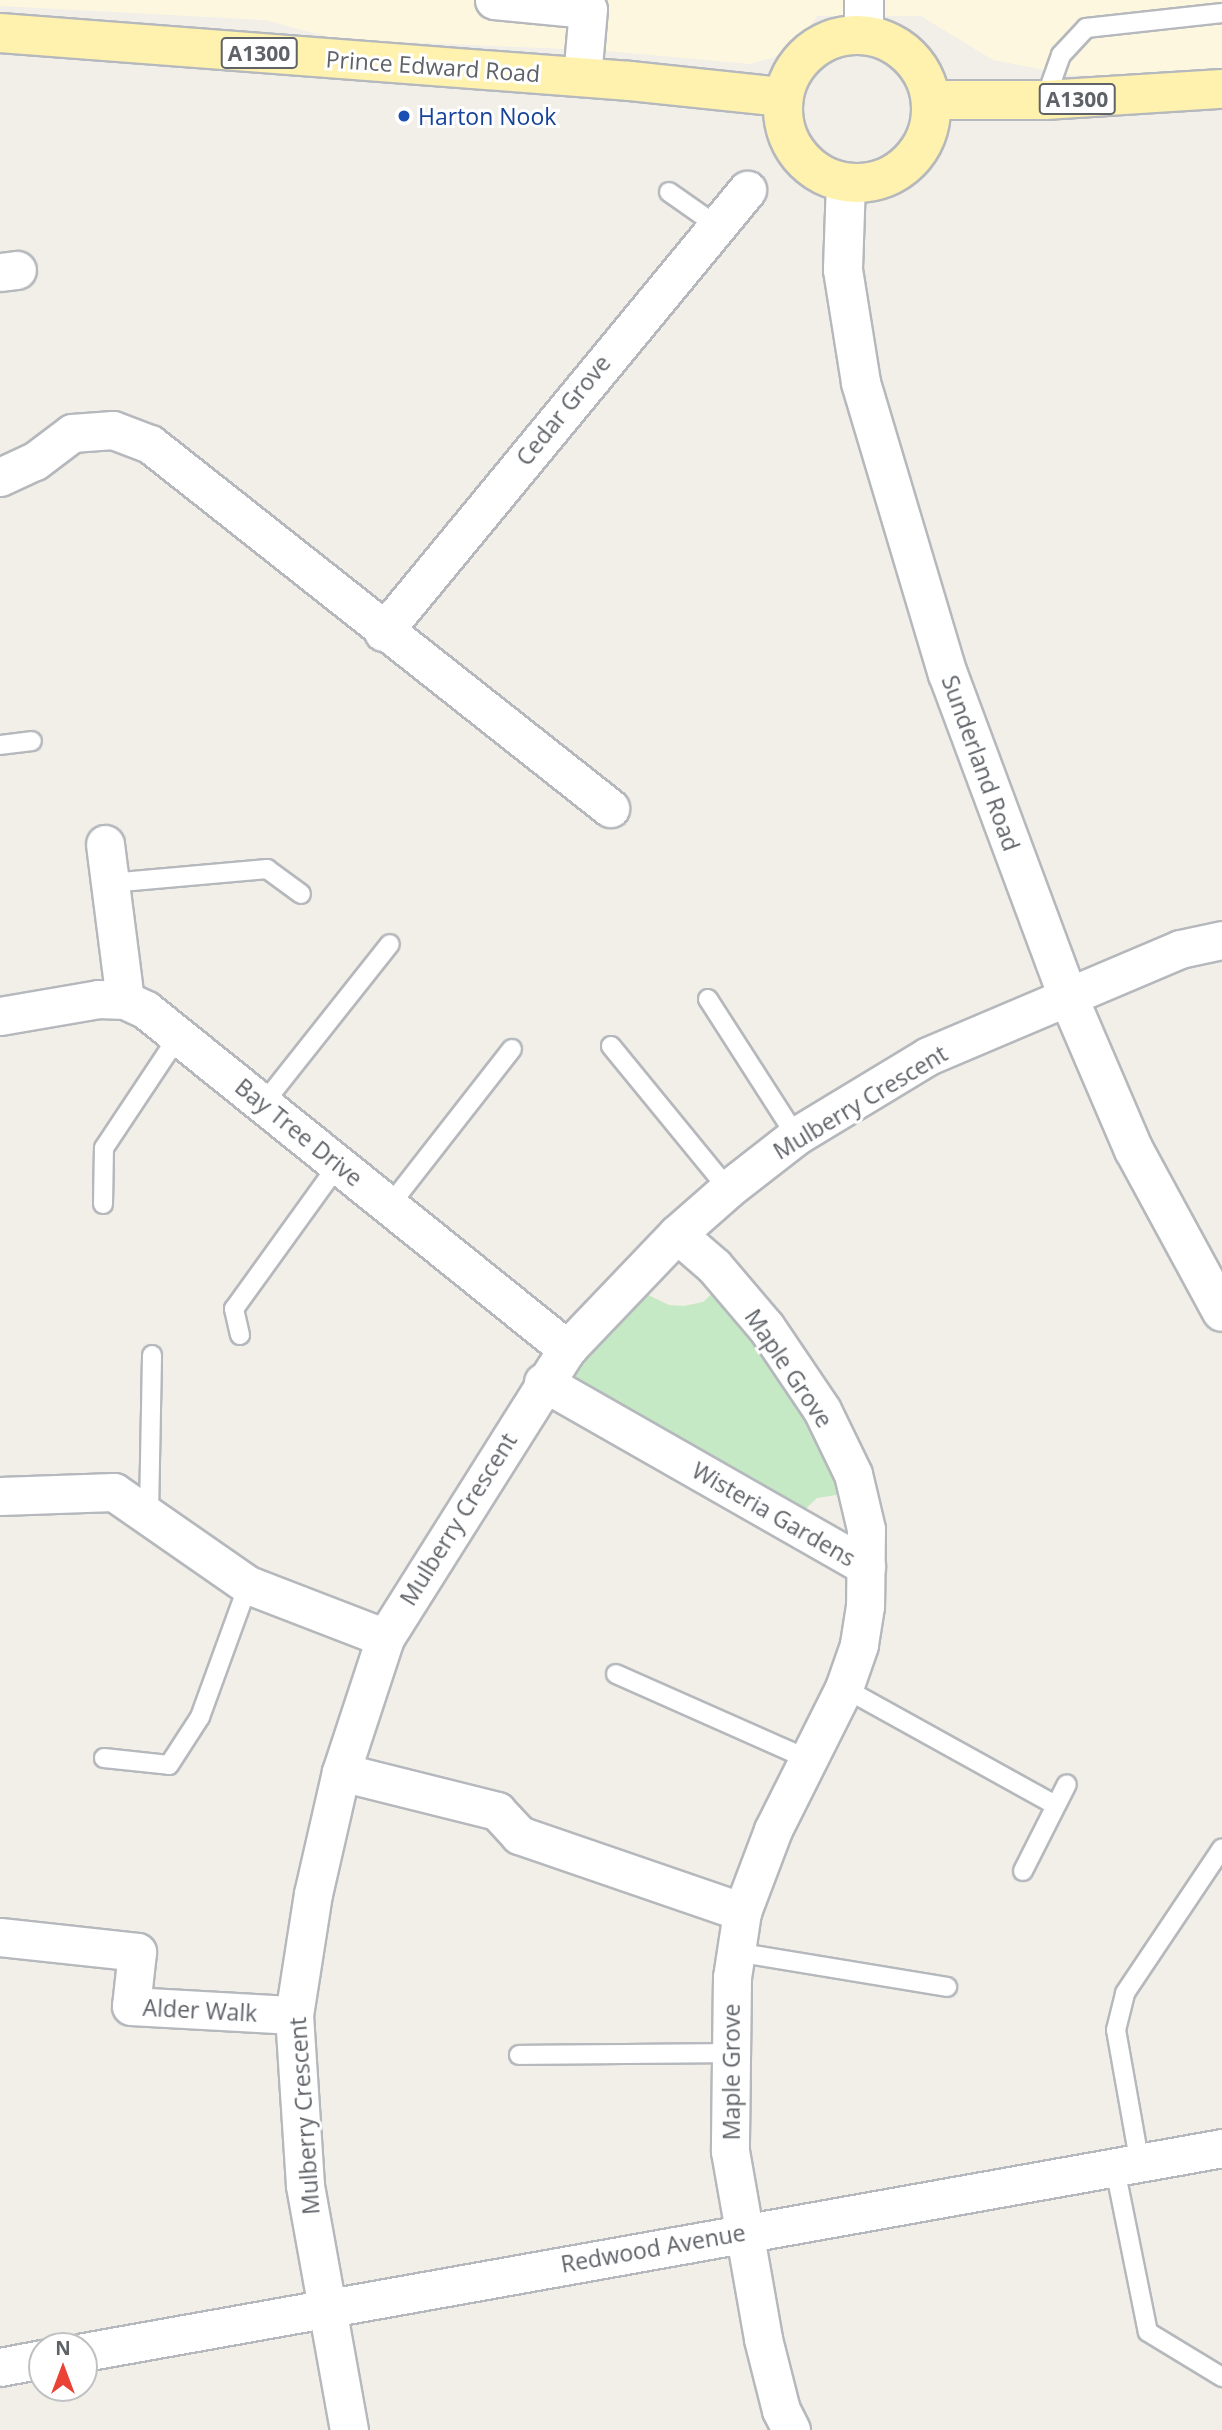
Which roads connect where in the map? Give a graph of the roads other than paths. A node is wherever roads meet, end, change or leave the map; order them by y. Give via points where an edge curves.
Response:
1 (494, 0) edge
2 (589, 5) edge
3 (1222, 12) edge
4 (864, 17) edge
5 (0, 33) edge
6 (582, 77) junction
7 (1222, 89) edge
8 (783, 97) junction
9 (932, 100) junction
10 (1045, 100) junction
11 (846, 183) junction
12 (747, 190) dead end
13 (669, 192) dead end
14 (716, 225) junction
15 (0, 477) edge
16 (383, 632) junction
17 (32, 740) dead end
18 (0, 745) edge
19 (610, 808) dead end
20 (105, 844) dead end
21 (110, 883) junction
22 (301, 894) dead end
23 (1222, 940) edge
24 (390, 944) dead end
25 (1067, 994) junction
26 (708, 999) dead end
27 (125, 1000) junction
28 (0, 1016) edge
29 (179, 1035) junction
30 (611, 1046) dead end
31 (512, 1049) dead end
32 (263, 1104) junction
33 (796, 1136) junction
34 (338, 1166) junction
35 (728, 1189) junction
36 (103, 1204) dead end
37 (390, 1205) junction
38 (677, 1234) junction
39 (1222, 1312) edge
40 (240, 1335) dead end
41 (567, 1349) junction
42 (152, 1355) dead end
43 (543, 1382) junction
44 (0, 1496) edge
45 (149, 1513) junction
46 (866, 1566) junction
47 (248, 1585) junction
48 (385, 1638) junction
49 (616, 1674) dead end
50 (844, 1688) junction
51 (104, 1758) dead end
52 (806, 1758) junction
53 (341, 1772) junction
54 (1067, 1784) dead end
55 (1055, 1805) junction
56 (1222, 1848) edge
57 (1023, 1871) dead end
58 (743, 1912) junction
59 (0, 1937) edge
60 (736, 1952) junction
61 (947, 1987) dead end
62 (294, 2015) junction
63 (729, 2053) junction
64 (519, 2054) dead end
65 (1222, 2148) edge
66 (1126, 2162) junction
67 (741, 2232) junction
68 (325, 2307) junction
69 (98, 2349) edge
70 (28, 2362) edge
71 (0, 2367) edge
72 (1222, 2377) edge
73 (349, 2430) edge
74 (791, 2430) edge

1 - 2 street
2 - 6 street
3 - 10 lane via 1086,28 1061,55
4 - 8 main road via 802,57
4 - 9 main road via 909,55
5 - 6 main road, Prince Edward Road / A1300
6 - 8 main road, Prince Edward Road / A1300
7 - 10 main road, A1300
8 - 11 main road via 787,137 798,156 813,170
9 - 10 main road, A1300
9 - 11 main road via 925,141 912,160 875,181
11 - 25 street, Sunderland Road via 842,270 861,383 948,674
12 - 14 street, Cedar Grove
13 - 14 lane
14 - 16 street, Cedar Grove
15 - 16 street via 35,461 72,433 113,430 150,444
16 - 19 street
17 - 18 lane
20 - 21 street
21 - 22 lane via 267,869
21 - 27 street
23 - 25 street, Mulberry Crescent via 1180,949
24 - 32 lane
25 - 33 street, Mulberry Crescent via 928,1056
25 - 39 street, Sunderland Road via 1134,1150
26 - 33 lane
27 - 28 street via 99,999
27 - 29 street, Bay Tree Drive
29 - 32 street, Bay Tree Drive
29 - 36 lane via 104,1148
30 - 35 lane
31 - 37 lane
32 - 34 street, Bay Tree Drive
33 - 35 street, Mulberry Crescent
34 - 37 street, Bay Tree Drive
34 - 40 lane via 234,1309
35 - 38 street, Mulberry Crescent
37 - 41 street, Bay Tree Drive
38 - 41 street, Mulberry Crescent
38 - 46 street, Maple Grove via 714,1266 766,1327 822,1410 853,1474 866,1529
41 - 43 street, Mulberry Crescent
42 - 45 lane
43 - 46 street, Wisteria Gardens
43 - 48 street, Mulberry Crescent
44 - 45 street via 114,1492
45 - 47 street
46 - 50 street, Wisteria Gardens via 859,1645
47 - 48 street
47 - 51 lane via 200,1717 169,1765
48 - 53 street, Mulberry Crescent
49 - 52 lane
50 - 52 street, Wisteria Gardens
50 - 55 lane
52 - 58 street, Wisteria Gardens
53 - 58 street via 497,1811 519,1835
53 - 62 street, Mulberry Crescent via 313,1894
54 - 55 lane
55 - 57 lane
56 - 66 lane via 1125,1993 1116,2030
58 - 60 street, Maple Grove
59 - 62 street, Alder Walk via 137,1952 131,2006
60 - 61 lane
60 - 63 street, Maple Grove
62 - 68 street, Mulberry Crescent via 305,2185
63 - 64 lane
63 - 67 street, Maple Grove via 730,2151
65 - 66 street, Redwood Avenue
66 - 67 street, Redwood Avenue
66 - 72 lane via 1148,2332
67 - 68 street, Redwood Avenue
67 - 74 street, Maple Grove via 781,2410
68 - 69 street, Redwood Avenue
68 - 73 street, Mulberry Crescent
70 - 71 street

